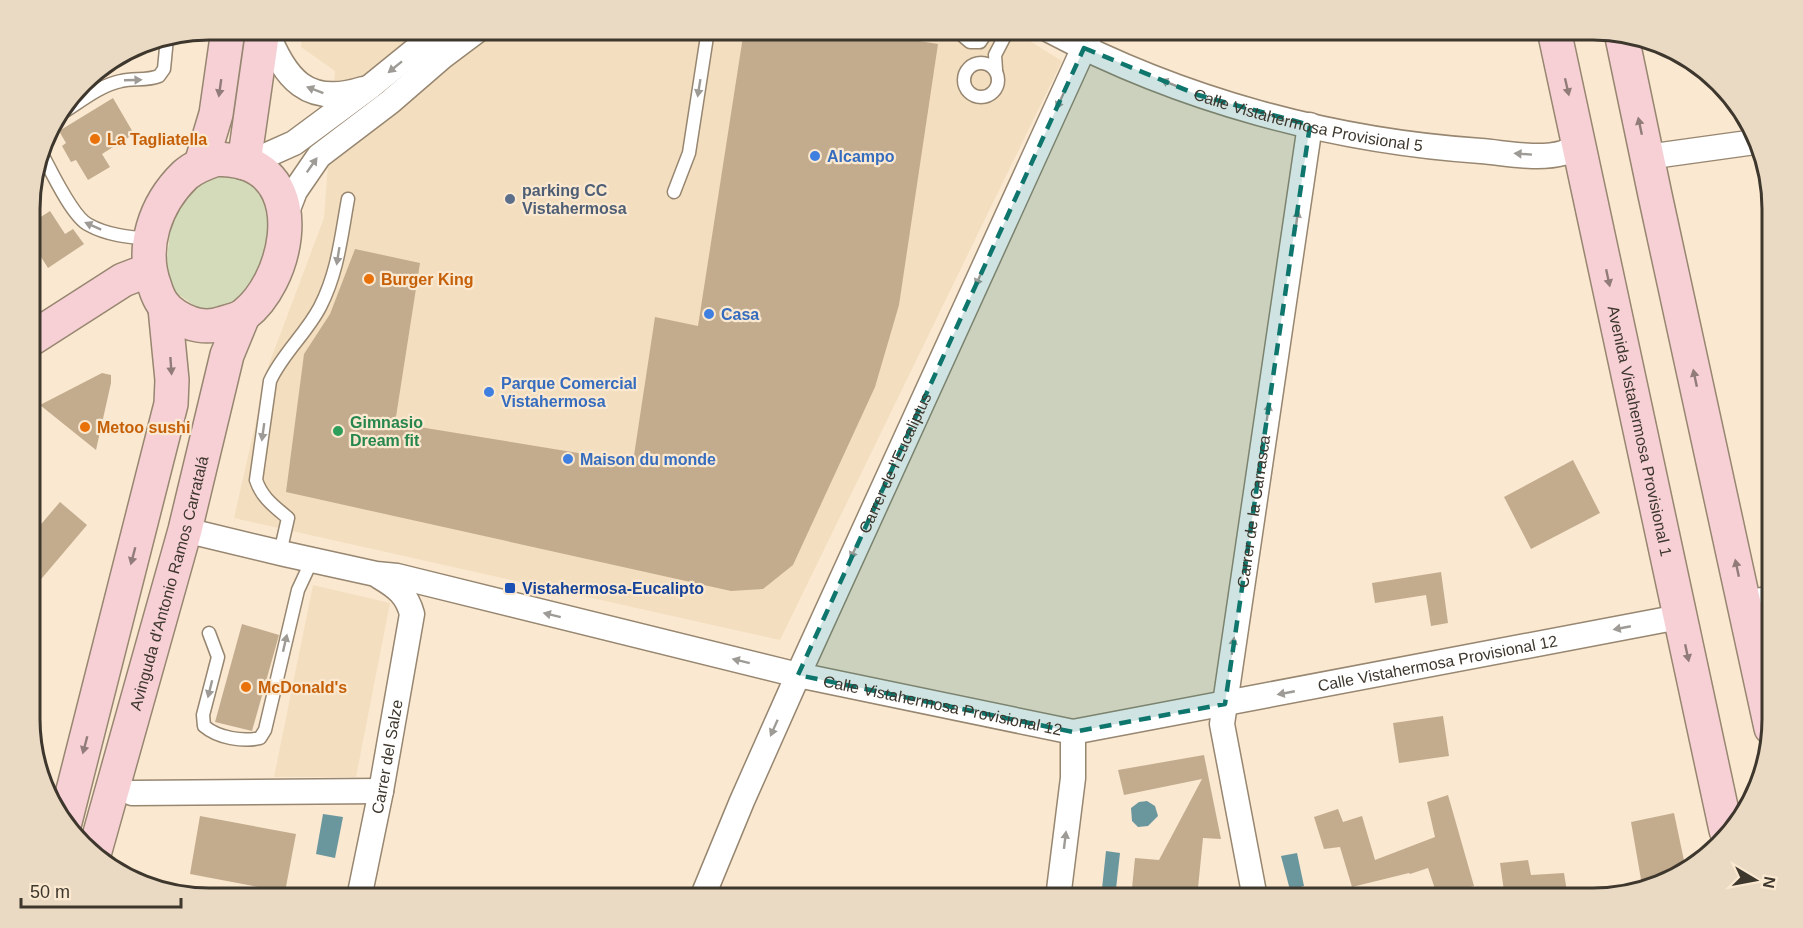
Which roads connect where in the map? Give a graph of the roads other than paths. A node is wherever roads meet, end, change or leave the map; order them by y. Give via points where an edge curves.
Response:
1 (1003, 40) edge
2 (1087, 40) edge
3 (1091, 40) edge
4 (1556, 40) edge
5 (226, 41) edge
6 (263, 41) edge
7 (270, 41) edge
8 (427, 41) edge
9 (464, 41) edge
10 (706, 41) edge
11 (1623, 44) edge
12 (166, 46) edge
13 (996, 70) dead end
14 (371, 86) junction
15 (80, 102) edge
16 (1310, 125) junction
17 (1749, 143) edge
18 (1579, 145) junction
19 (1647, 157) junction
20 (47, 163) edge
21 (246, 163) junction
22 (201, 164) junction
23 (674, 192) dead end
24 (348, 199) dead end
25 (285, 217) junction
26 (150, 239) junction
27 (150, 274) junction
28 (165, 308) junction
29 (243, 316) junction
30 (41, 333) edge
31 (184, 530) junction
32 (280, 553) junction
33 (312, 560) junction
34 (376, 574) junction
35 (460, 592) junction
36 (1759, 601) edge
37 (412, 614) junction
38 (1679, 617) junction
39 (209, 633) dead end
40 (1762, 633) edge
41 (798, 675) junction
42 (1225, 704) junction
43 (1073, 732) junction
44 (381, 791) junction
45 (132, 793) dead end
46 (68, 810) edge
47 (1725, 824) edge
48 (97, 844) edge
49 (1059, 887) edge
50 (1253, 887) edge
51 (361, 888) edge
52 (706, 888) edge

1 - 13 lane via 995,55
2 -> 41 street, Carrer de l'Eucaliptus
16 -> 3 street, Calle Vistahermosa Provisional 5 via 1198,95
4 -> 18 main road, Avenida Vistahermosa Provisional 1
5 -> 22 main road via 216,114
6 - 21 main road
14 -> 7 street via 334,96 316,92 295,81
8 -> 14 street
25 -> 9 street via 295,191 319,156
10 -> 23 lane via 689,153
19 -> 11 main road
15 -> 12 lane via 110,84 159,76 164,69
14 - 21 street via 294,143
18 -> 16 street, Calle Vistahermosa Provisional 5 via 1562,153 1540,155 1462,150
42 -> 16 street, Carrer de la Carrasca
17 - 19 street
18 -> 38 main road, Avenida Vistahermosa Provisional 1
36 -> 19 main road
26 -> 20 lane via 117,235 87,225
21 - 22 main road via 217,159
21 - 25 main road via 258,169 275,188
22 - 26 main road via 171,190 158,212
24 -> 32 lane via 337,264 326,293 270,381 256,480 267,501 288,518
25 - 29 main road via 280,265 258,302
26 - 27 main road
27 - 28 main road
27 - 30 main road via 123,280
28 - 29 main road via 189,324 204,326
28 -> 46 main road via 171,404
29 - 31 main road, Avinguda d'Antonio Ramos Carratalá via 227,355
31 - 32 street, Calle Vistahermosa Provisional 12
31 - 48 main road, Avinguda d'Antonio Ramos Carratalá
32 - 33 street, Calle Vistahermosa Provisional 12
33 - 34 street, Calle Vistahermosa Provisional 12
39 -> 33 lane via 218,657 203,715 204,726 213,734 260,738 298,590
34 - 35 street, Calle Vistahermosa Provisional 12
34 - 37 street, Calle Vistahermosa Provisional 12 via 404,594
35 - 37 street, Calle Vistahermosa Provisional 12 via 436,594
41 -> 35 street, Calle Vistahermosa Provisional 12
36 - 40 main road
37 - 44 street, Carrer del Salze
38 -> 42 street, Calle Vistahermosa Provisional 12
38 -> 47 main road, Avenida Vistahermosa Provisional 1
41 - 43 street, Calle Vistahermosa Provisional 12
41 -> 52 street, Carrer de l'Eucaliptus
42 - 43 street, Calle Vistahermosa Provisional 12
42 - 50 street, Carrer de la Carrasca via 1222,724
49 -> 43 street via 1073,778
44 - 45 street
44 - 51 street, Carrer del Salze

